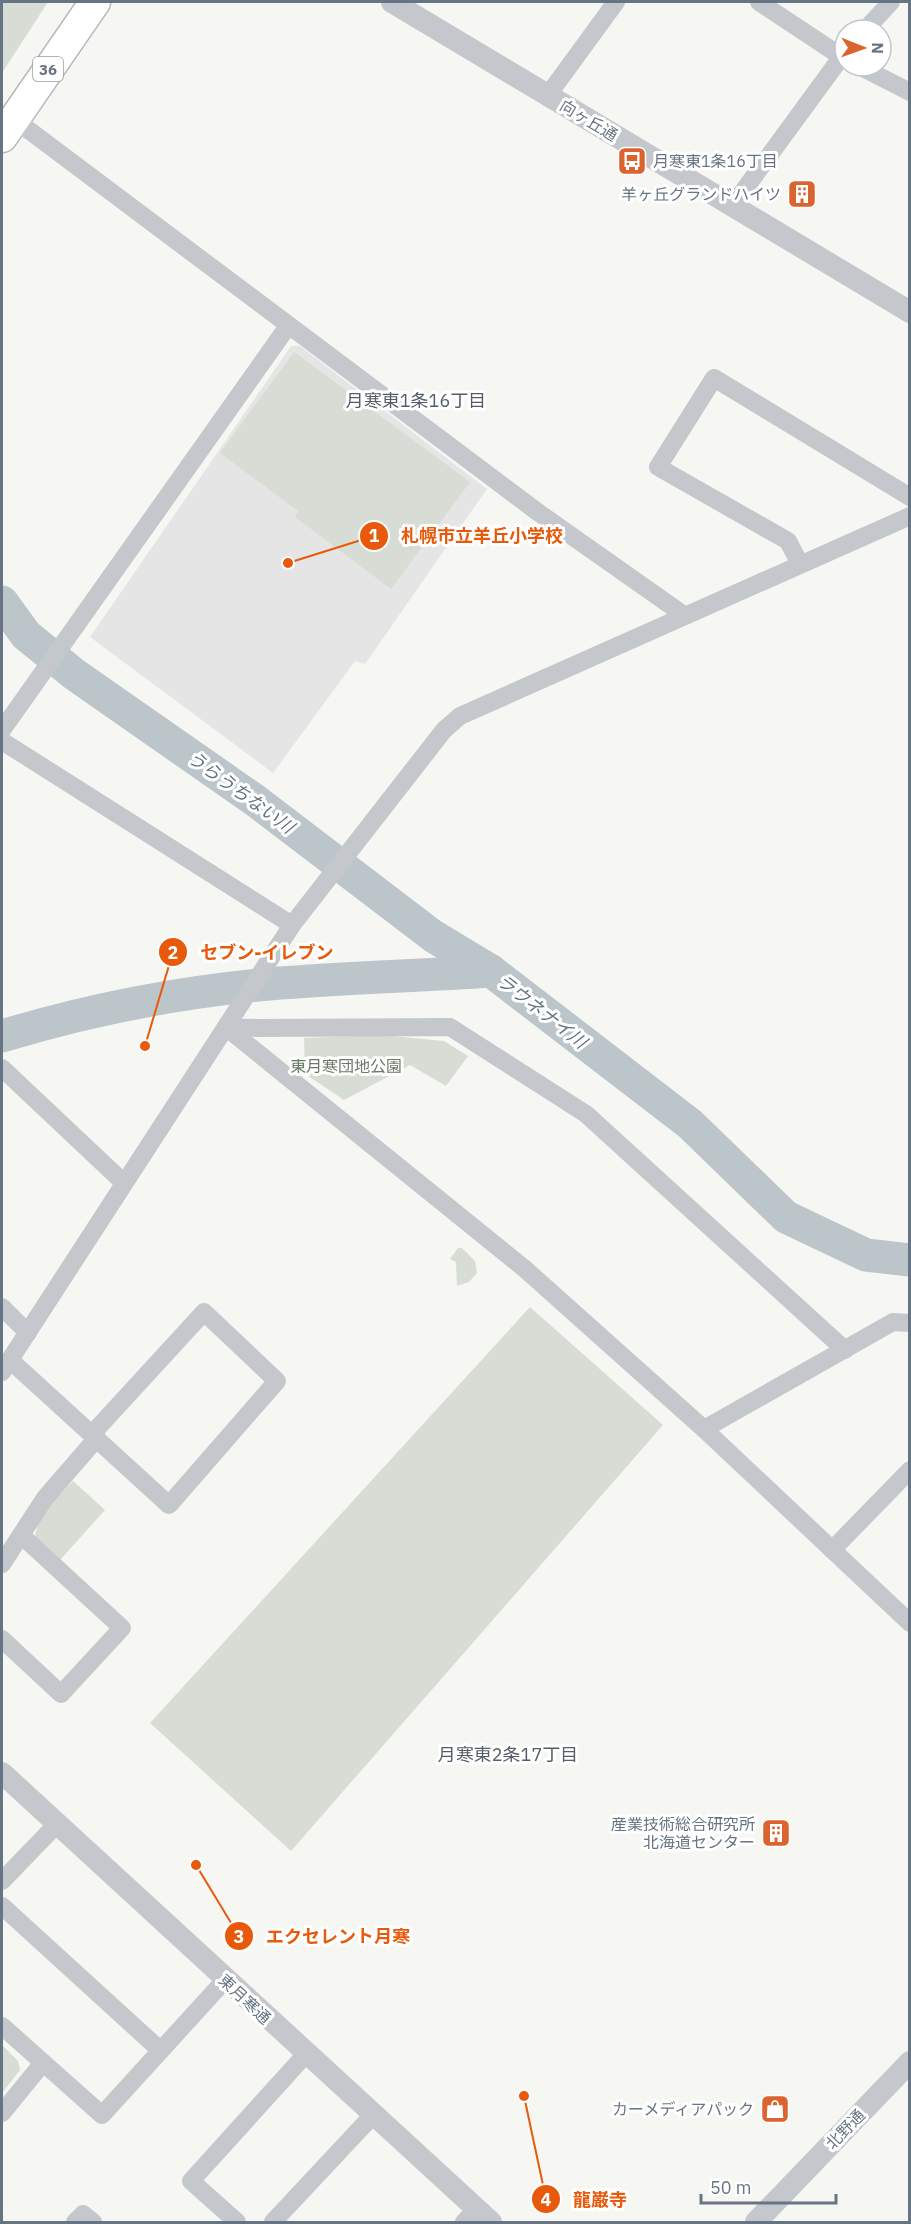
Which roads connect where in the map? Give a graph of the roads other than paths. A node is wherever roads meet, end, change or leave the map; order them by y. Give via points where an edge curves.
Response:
1 (95, 2) edge
2 (392, 2) edge
3 (616, 2) edge
4 (759, 2) edge
5 (891, 2) edge
6 (876, 18) edge
7 (833, 49) edge
8 (833, 71) edge
9 (882, 78) edge
10 (909, 92) edge
11 (548, 95) junction
12 (8, 128) edge
13 (733, 205) junction
14 (909, 312) edge
15 (288, 326) junction
16 (909, 497) edge
17 (909, 516) edge
18 (800, 564) junction
19 (684, 615) junction
20 (2, 730) edge
21 (2, 741) edge
22 (292, 925) junction
23 (227, 1028) junction
24 (2, 1068) edge
25 (124, 1183) junction
26 (2, 1307) edge
27 (909, 1323) edge
28 (28, 1333) junction
29 (845, 1350) junction
30 (6, 1366) edge
31 (704, 1430) junction
32 (94, 1436) junction
33 (909, 1470) edge
34 (21, 1535) junction
35 (832, 1550) junction
36 (2, 1564) edge
37 (909, 1623) edge
38 (2, 1639) edge
39 (2, 1773) edge
40 (57, 1824) junction
41 (2, 1881) edge
42 (2, 1906) edge
43 (225, 1980) junction
44 (2, 2026) edge
45 (160, 2050) junction
46 (306, 2054) junction
47 (909, 2062) edge
48 (42, 2064) junction
49 (2, 2113) edge
50 (374, 2115) junction
51 (477, 2218) edge
52 (763, 2220) edge
53 (75, 2223) edge
54 (93, 2223) edge
55 (237, 2223) edge
56 (273, 2223) edge

1 - 12 highway, 36
2 - 11 street, 向ヶ丘通
3 - 11 street
4 - 7 street
5 - 6 street
8 - 13 street
9 - 10 street
11 - 13 street, 向ヶ丘通
12 - 15 street
13 - 14 street, 向ヶ丘通
15 - 19 street via 539,513
15 - 20 street
16 - 18 street via 714,378 658,467 788,541
17 - 18 street
18 - 19 street
19 - 22 street via 460,716 444,730
21 - 22 street
22 - 23 street
23 - 25 street
23 - 29 street via 450,1027 586,1114
23 - 31 street via 525,1269
24 - 25 street
25 - 28 street
26 - 28 street
27 - 29 street via 893,1322
28 - 30 street
29 - 31 street
30 - 32 street
31 - 35 street
32 - 32 street via 204,1312 277,1381 169,1505
32 - 34 street
33 - 35 street
34 - 36 street
34 - 38 street via 122,1628 61,1694
35 - 37 street
39 - 40 street, 東月寒通
40 - 41 street
40 - 43 street, 東月寒通
42 - 45 street
43 - 45 street
43 - 46 street, 東月寒通
44 - 48 street
45 - 48 street via 102,2115
46 - 50 street, 東月寒通
46 - 55 street via 191,2181
47 - 52 street, 北野通
48 - 49 street
50 - 51 street, 東月寒通
50 - 56 street
53 - 54 street via 82,2214

